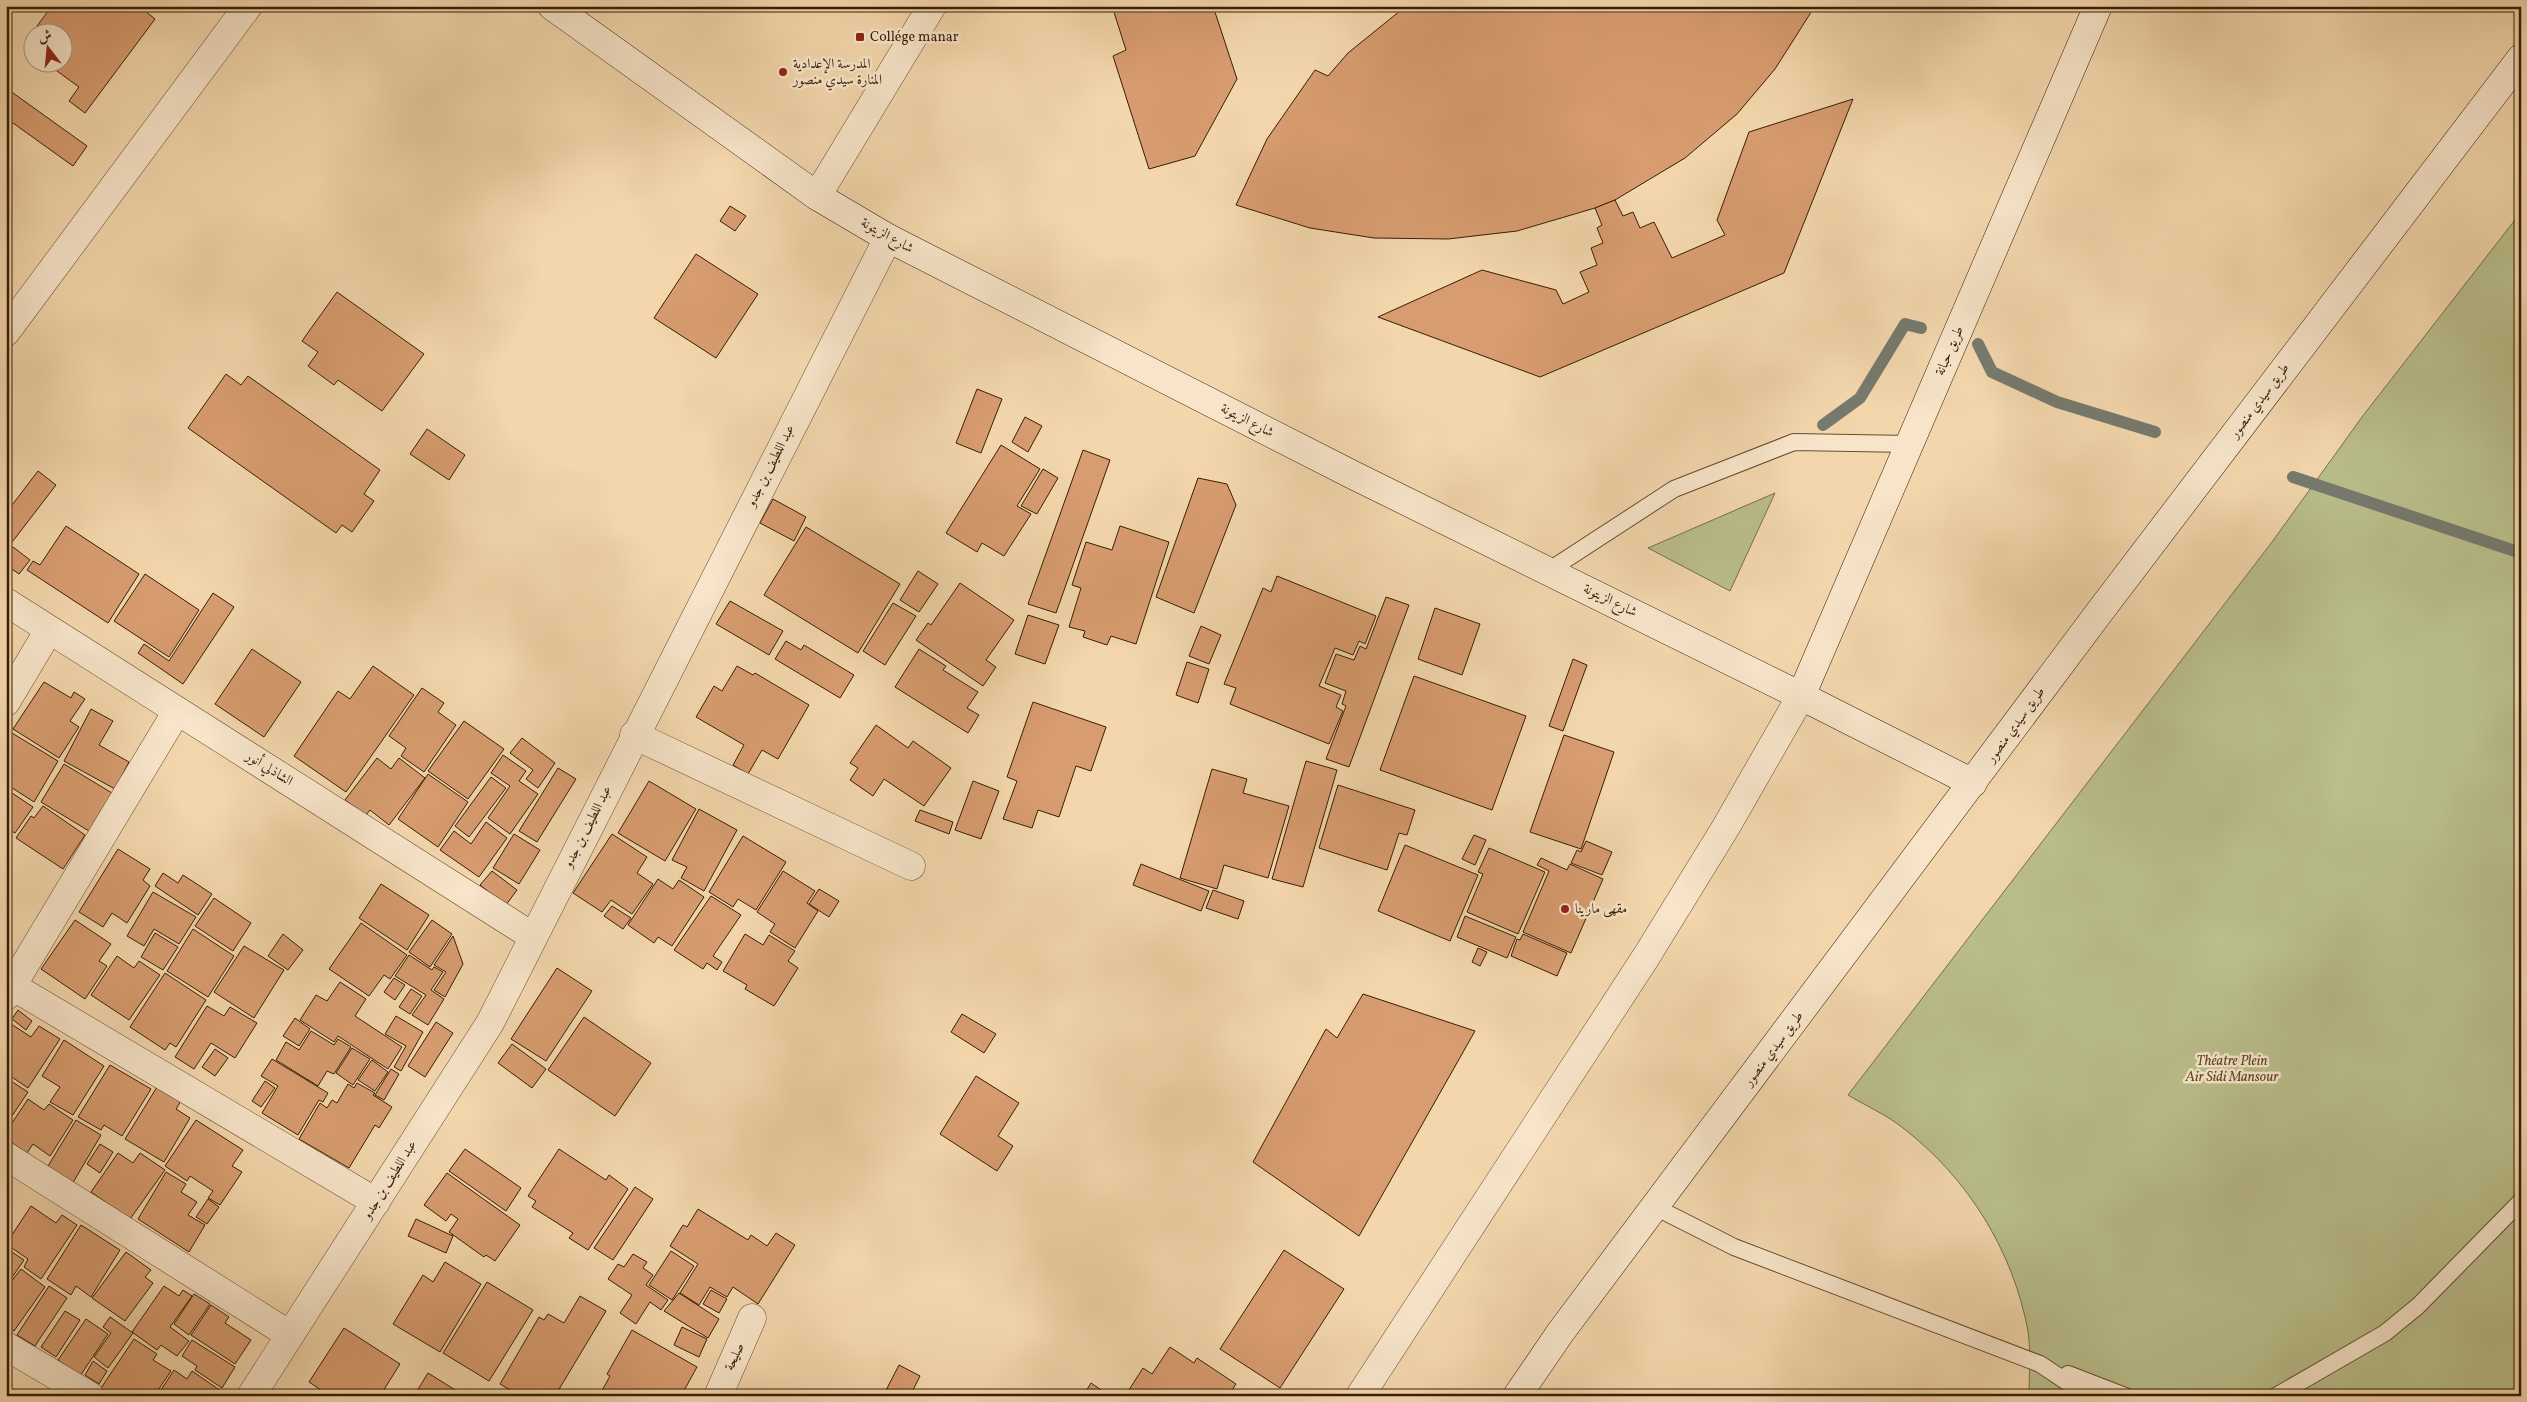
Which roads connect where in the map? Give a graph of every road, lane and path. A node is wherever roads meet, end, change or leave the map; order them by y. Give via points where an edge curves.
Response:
1 (248, 6) edge
2 (552, 6) edge
3 (932, 6) edge
4 (2098, 6) edge
5 (2521, 58) edge
6 (817, 196) junction
7 (888, 238) junction
8 (6, 332) edge
9 (1910, 444) junction
10 (1548, 571) junction
11 (6, 602) edge
12 (49, 630) junction
13 (1801, 696) junction
14 (6, 702) edge
15 (177, 711) junction
16 (634, 735) junction
17 (1973, 783) junction
18 (911, 866) dead end
19 (532, 936) junction
20 (9, 991) edge
21 (6, 1156) edge
22 (376, 1202) junction
23 (2521, 1202) edge
24 (1655, 1207) junction
25 (752, 1318) dead end
26 (290, 1335) junction
27 (6, 1346) edge
28 (2040, 1364) junction
29 (90, 1396) edge
30 (251, 1396) edge
31 (718, 1396) edge
32 (1360, 1396) edge
33 (1518, 1396) edge
34 (2088, 1396) edge
35 (2125, 1396) edge
36 (2276, 1396) edge

1 - 8 street
2 - 6 street, شارع الزيتونة
3 - 6 street
4 - 9 street, طريق حبانة
5 - 17 street, طريق سيدي منصور
6 - 7 street, شارع الزيتونة
7 - 10 street, شارع الزيتونة
7 - 16 street, عبد اللطيف بن جدو
9 - 10 lane via 1794,442 1674,489
9 - 13 street, طريق حبانة
10 - 13 street, شارع الزيتونة
11 - 12 street, الشاذلي أنور
12 - 14 street
12 - 15 street, الشاذلي أنور
13 - 17 street, شارع الزيتونة
13 - 32 street, طريق حبانة via 1646,957
15 - 19 street, الشاذلي أنور
15 - 20 street
16 - 18 street
16 - 19 street, عبد اللطيف بن جدو
17 - 24 street, طريق سيدي منصور
19 - 22 street, عبد اللطيف بن جدو via 490,1023
20 - 22 street
21 - 26 street
22 - 26 street, عبد اللطيف بن جدو
23 - 36 lane via 2418,1306 2386,1333
24 - 28 lane via 1734,1247
24 - 33 street, طريق سيدي منصور via 1560,1333
25 - 31 street, صليحة
26 - 30 street, عبد اللطيف بن جدو
27 - 29 street
28 - 34 lane
28 - 35 lane

